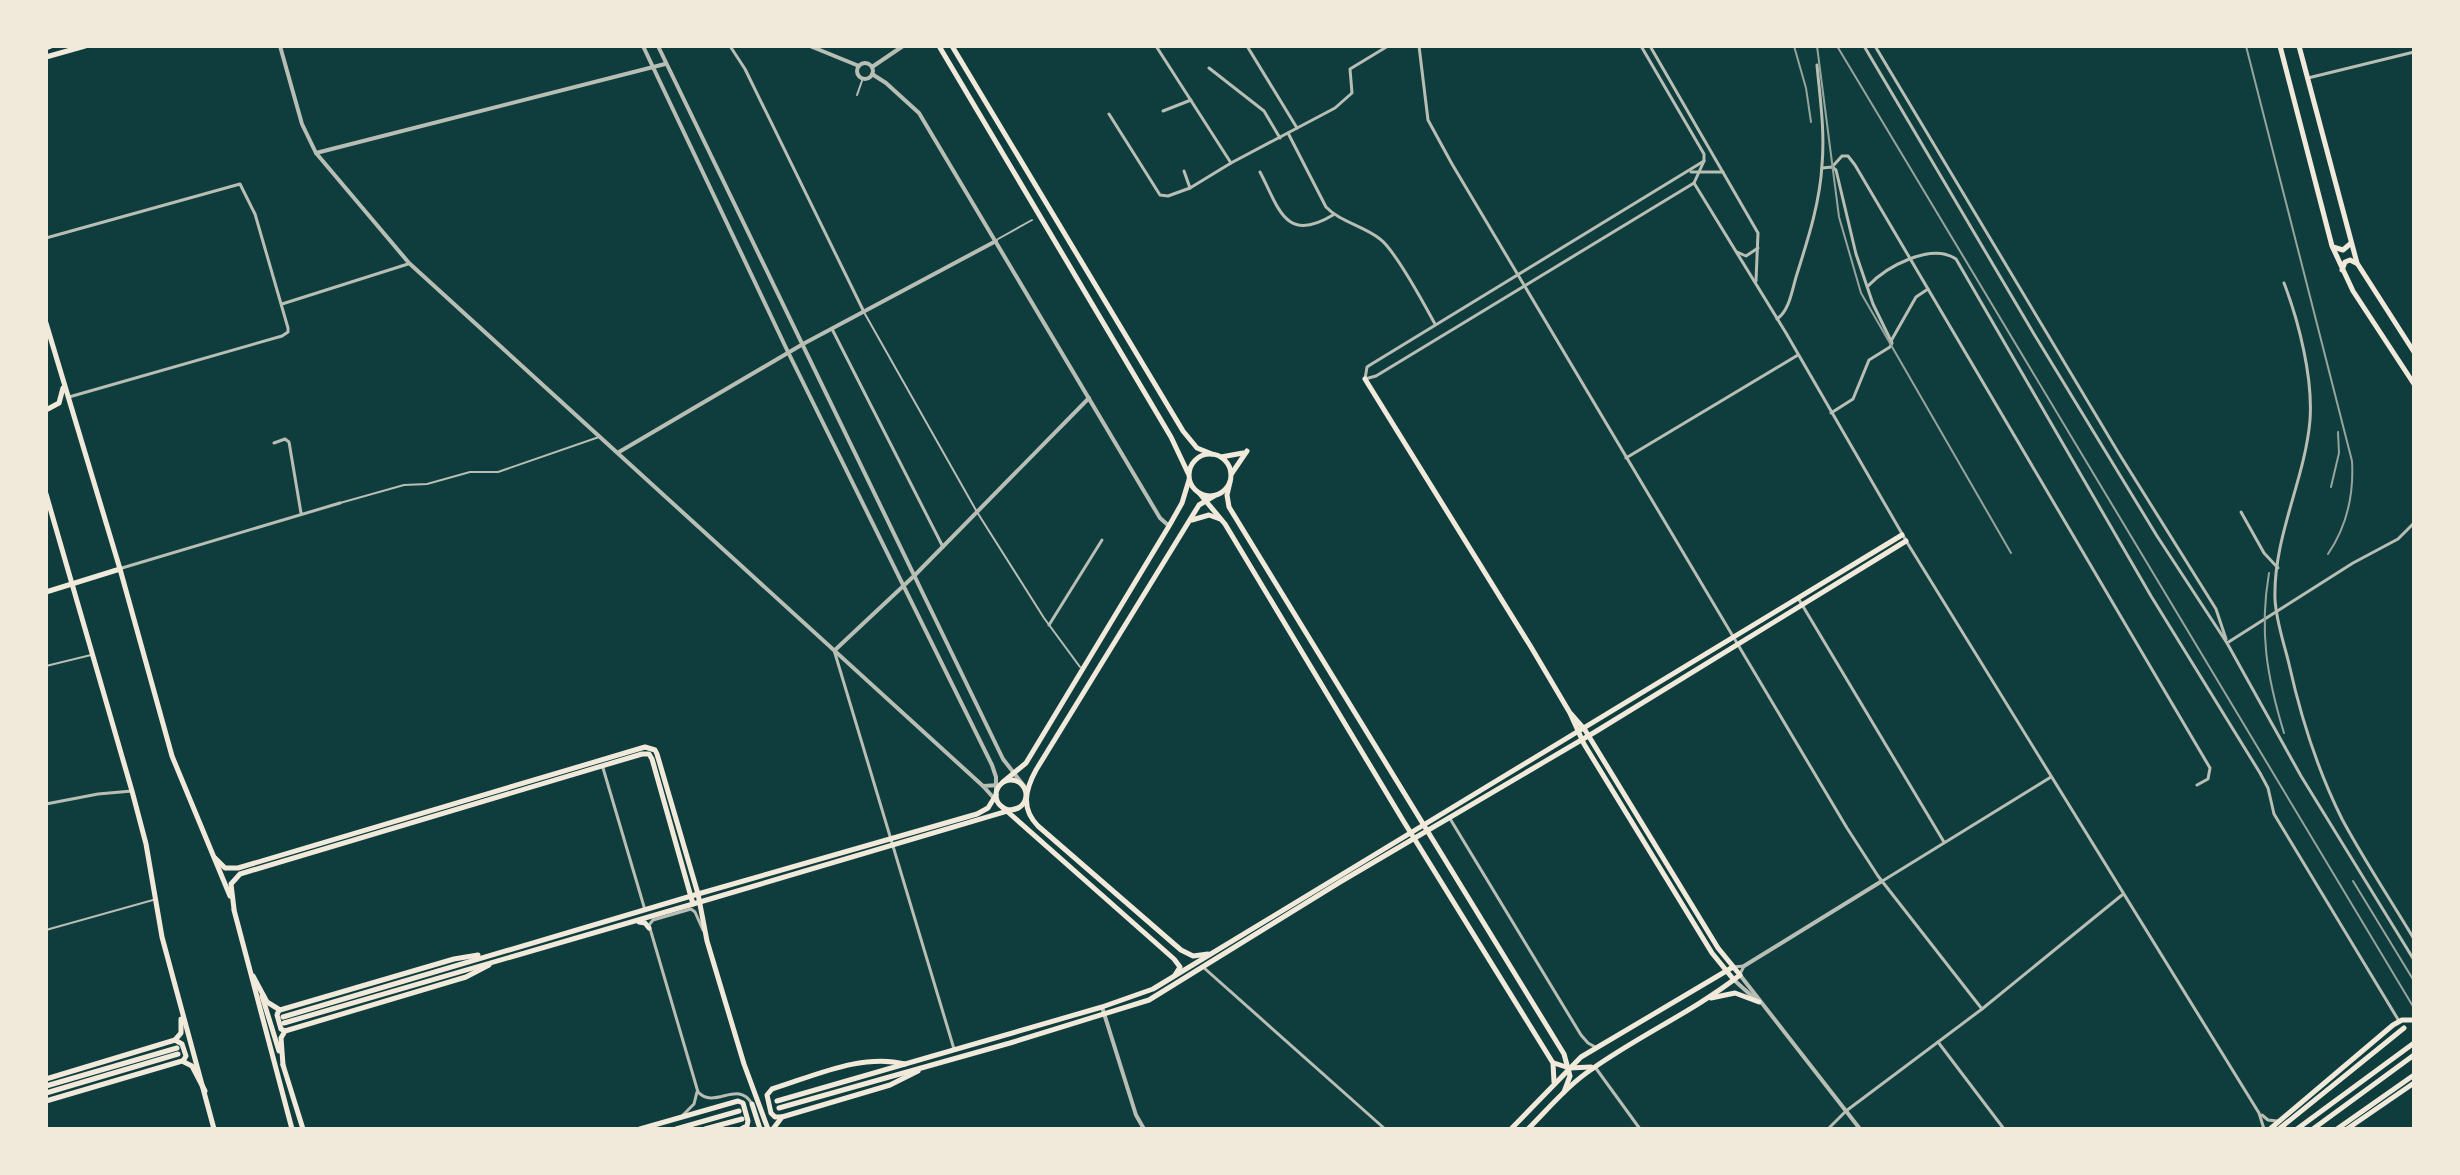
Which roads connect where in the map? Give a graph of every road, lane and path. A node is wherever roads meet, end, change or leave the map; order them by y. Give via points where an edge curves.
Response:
1 (85, 46) edge
2 (280, 46) edge
3 (643, 46) edge
4 (658, 46) edge
5 (730, 46) edge
6 (810, 46) edge
7 (903, 46) edge
8 (939, 46) edge
9 (952, 46) edge
10 (1156, 46) edge
11 (1247, 46) edge
12 (1388, 46) edge
13 (1419, 46) edge
14 (1641, 46) edge
15 (1651, 46) edge
16 (1864, 46) edge
17 (1875, 46) edge
18 (2280, 46) edge
19 (2299, 46) edge
20 (1644, 51) junction
21 (2414, 52) edge
22 (46, 57) edge
23 (665, 64) junction
24 (1817, 65) dead end
25 (859, 66) junction
26 (872, 67) junction
27 (654, 68) junction
28 (1209, 68) dead end
29 (872, 74) junction
30 (863, 78) junction
31 (2308, 78) junction
32 (857, 95) dead end
33 (1191, 100) junction
34 (1163, 111) dead end
35 (1109, 114) dead end
36 (1297, 128) junction
37 (1288, 133) junction
38 (1280, 138) junction
39 (316, 153) junction
40 (1704, 161) junction
41 (1231, 163) junction
42 (1832, 167) junction
43 (1822, 168) junction
44 (1184, 171) dead end
45 (1260, 172) dead end
46 (1687, 172) junction
47 (1699, 172) junction
48 (1723, 172) junction
49 (1694, 183) junction
50 (1190, 188) junction
51 (1333, 215) junction
52 (1032, 220) dead end
53 (46, 238) edge
54 (996, 241) junction
55 (2350, 244) junction
56 (1759, 245) junction
57 (2332, 246) junction
58 (1734, 250) junction
59 (1910, 259) junction
60 (409, 263) junction
61 (2357, 263) junction
62 (2342, 272) junction
63 (1518, 274) junction
64 (1756, 283) junction
65 (2284, 283) dead end
66 (1524, 286) junction
67 (1868, 286) junction
68 (1928, 289) junction
69 (282, 304) junction
70 (864, 312) junction
71 (1777, 319) junction
72 (46, 323) edge
73 (1435, 325) junction
74 (832, 329) junction
75 (1891, 341) junction
76 (803, 344) junction
77 (788, 352) junction
78 (2414, 352) edge
79 (1798, 355) junction
80 (1365, 379) junction
81 (63, 381) junction
82 (2414, 384) edge
83 (68, 397) junction
84 (1089, 398) junction
85 (59, 403) junction
86 (46, 410) edge
87 (1831, 413) junction
88 (600, 436) junction
89 (274, 443) dead end
90 (619, 452) junction
91 (1212, 454) junction
92 (1220, 457) junction
93 (1626, 458) junction
94 (1189, 476) junction
95 (1230, 479) junction
96 (46, 494) edge
97 (1203, 497) junction
98 (340, 503) joint
99 (977, 512) junction
100 (2241, 512) dead end
101 (301, 513) junction
102 (1188, 523) junction
103 (2414, 523) edge
104 (1225, 524) junction
105 (1169, 526) junction
106 (1904, 538) junction
107 (1102, 540) dead end
108 (943, 547) junction
109 (2278, 568) junction
110 (120, 569) junction
111 (915, 575) junction
112 (72, 584) junction
113 (904, 585) junction
114 (46, 592) edge
115 (1800, 601) junction
116 (2276, 610) junction
117 (1049, 625) junction
118 (1734, 641) junction
119 (2227, 643) junction
120 (834, 650) junction
121 (93, 655) junction
122 (46, 666) edge
123 (1082, 670) junction
124 (1570, 713) junction
125 (1590, 732) junction
126 (1581, 739) junction
127 (1573, 740) junction
128 (601, 763) junction
129 (1014, 774) junction
130 (2051, 777) junction
131 (1000, 784) junction
132 (2197, 785) dead end
133 (983, 786) junction
134 (1024, 786) junction
135 (132, 791) junction
136 (996, 797) junction
137 (1026, 797) junction
138 (46, 804) edge
139 (1000, 805) junction
140 (1018, 808) junction
141 (1008, 812) junction
142 (1449, 817) junction
143 (1425, 827) junction
144 (1410, 832) junction
145 (890, 839) junction
146 (1944, 842) junction
147 (892, 847) junction
148 (215, 858) junction
149 (1882, 881) junction
150 (2123, 894) junction
151 (694, 895) junction
152 (155, 899) junction
153 (700, 902) junction
154 (693, 904) junction
155 (234, 909) junction
156 (645, 910) junction
157 (626, 923) junction
158 (649, 928) junction
159 (46, 930) edge
160 (2414, 939) edge
161 (707, 941) junction
162 (1181, 950) junction
163 (499, 952) junction
164 (1208, 954) junction
165 (1174, 959) junction
166 (2414, 960) edge
167 (496, 962) junction
168 (1744, 966) junction
169 (1203, 967) junction
170 (1733, 967) junction
171 (1726, 971) junction
172 (1175, 975) junction
173 (1740, 975) junction
174 (253, 976) junction
175 (1734, 980) junction
176 (178, 998) junction
177 (1706, 1000) junction
178 (1759, 1002) junction
179 (1102, 1007) junction
180 (1664, 1009) junction
181 (1982, 1009) junction
182 (280, 1010) junction
183 (1105, 1014) junction
184 (2414, 1020) edge
185 (1672, 1021) junction
186 (2399, 1021) junction
187 (2404, 1028) dead end
188 (285, 1031) junction
189 (1938, 1042) junction
190 (2414, 1043) edge
191 (177, 1047) junction
192 (1597, 1048) junction
193 (954, 1050) junction
194 (1564, 1054) junction
195 (2414, 1055) edge
196 (1581, 1057) junction
197 (182, 1061) junction
198 (1553, 1063) junction
199 (905, 1064) junction
200 (283, 1065) junction
201 (925, 1067) junction
202 (1595, 1067) junction
203 (1569, 1068) junction
204 (748, 1075) junction
205 (2414, 1075) edge
206 (46, 1079) edge
207 (1554, 1082) junction
208 (2414, 1084) edge
209 (46, 1086) edge
210 (697, 1088) junction
211 (772, 1089) junction
212 (205, 1091) junction
213 (1564, 1092) junction
214 (46, 1093) edge
215 (46, 1101) edge
216 (777, 1101) dead end
217 (752, 1104) joint
218 (779, 1108) dead end
219 (739, 1111) dead end
220 (1846, 1111) junction
221 (2259, 1113) junction
222 (782, 1117) junction
223 (2284, 1118) junction
224 (676, 1119) junction
225 (742, 1119) dead end
226 (216, 1129) edge
227 (292, 1129) edge
228 (303, 1129) edge
229 (640, 1129) edge
230 (676, 1129) edge
231 (705, 1129) edge
232 (741, 1129) edge
233 (760, 1129) edge
234 (770, 1129) edge
235 (1144, 1129) edge
236 (1385, 1129) edge
237 (1511, 1129) edge
238 (1528, 1129) edge
239 (1640, 1129) edge
240 (1828, 1129) edge
241 (1860, 1129) edge
242 (2004, 1129) edge
243 (2264, 1129) edge
244 (2270, 1129) edge
245 (2279, 1129) edge
246 (2297, 1129) edge
247 (2313, 1129) edge
248 (2337, 1129) edge
249 (2347, 1129) edge

1 - 22 main road
2 - 39 street via 302,124
3 - 27 street
4 - 23 street
5 - 70 street
6 - 25 street
7 - 26 street
8 - 94 main road via 1171,437
9 - 91 main road via 1183,431 1197,448
10 - 33 street
11 - 36 street
12 - 36 street via 1350,69 1352,93 1342,103
13 - 63 street via 1430,124
14 - 20 street
15 - 20 street
15 - 48 street
16 - 119 street via 2132,495
17 - 119 street via 2216,609
18 - 57 main road
19 - 31 main road
20 - 40 street
21 - 31 street
23 - 27 street
23 - 76 street
24 - 43 street
25 - 26 street
25 - 30 street
26 - 29 street
27 - 39 street
27 - 77 street
28 - 38 street via 1264,111
29 - 30 street
29 - 54 street via 919,113
30 - 32 street
31 - 55 main road
33 - 34 street
33 - 41 street
35 - 50 street via 1163,197
36 - 37 street
37 - 38 street
37 - 51 street
38 - 41 street
39 - 60 street
40 - 46 street
40 - 47 street
41 - 50 street
42 - 43 street
42 - 59 street via 1842,156 1851,159
42 - 67 street
43 - 71 street via 1800,265 1785,313
44 - 50 street
45 - 51 street via 1290,224 1305,226
46 - 47 street
46 - 63 street
47 - 48 street
47 - 49 street
48 - 56 street via 1758,233
49 - 58 street
49 - 66 street
51 - 73 street via 1384,241
52 - 54 street
53 - 69 street via 237,184 255,214
54 - 70 street
54 - 84 street
55 - 57 main road via 2343,250
55 - 61 main road
56 - 58 street via 1746,256
56 - 64 street
57 - 62 main road
58 - 64 street
59 - 67 street
59 - 68 street
59 - 186 street via 1945,254 1956,259 2260,773 2274,814
60 - 69 street
60 - 88 street
61 - 62 main road via 2345,262
61 - 78 main road
62 - 82 main road
63 - 66 street
63 - 73 street
64 - 71 street
65 - 109 street via 2305,362 2310,420
66 - 80 street
66 - 93 street
67 - 75 street
68 - 75 street via 1916,297
68 - 132 street via 2210,768 2208,779
69 - 83 street via 289,330 282,336
70 - 74 street
70 - 99 street
71 - 79 street
72 - 81 main road
73 - 80 street via 1367,367
74 - 76 street
74 - 108 street
75 - 87 street via 1869,360 1856,395
76 - 77 street
76 - 111 street
77 - 90 street
77 - 113 street
79 - 87 street
79 - 93 street
80 - 124 main road
81 - 83 main road
81 - 85 main road
83 - 85 main road
83 - 110 main road
84 - 99 street
84 - 105 street
85 - 86 main road
87 - 106 street
88 - 90 street
88 - 98 street via 498,472 470,472
89 - 101 street via 289,442
90 - 120 street
91 - 92 main road
91 - 94 main road via 1196,459
92 - 95 main road
92 - 95 main road via 1247,451
93 - 118 street
94 - 97 main road
94 - 105 main road
95 - 97 main road via 1224,491
95 - 143 main road via 1229,507
96 - 112 main road
97 - 102 main road
97 - 104 main road
98 - 101 street
99 - 108 street
99 - 117 street
100 - 109 street
101 - 110 street
102 - 104 main road via 1209,515
102 - 137 main road via 1036,770
103 - 116 street via 2398,539
104 - 144 main road
105 - 123 main road
106 - 115 main road
106 - 130 street
107 - 117 street
108 - 111 street
109 - 116 street
110 - 112 main road
110 - 148 main road via 172,756
111 - 113 street
111 - 129 street
112 - 114 main road
112 - 121 main road
113 - 120 street
113 - 131 street
115 - 118 main road
115 - 146 street
116 - 119 street
116 - 160 street via 2318,764 2343,820
117 - 123 street
118 - 125 main road
118 - 149 street
119 - 166 street
120 - 133 street
120 - 145 street
121 - 122 street
121 - 135 main road
123 - 129 main road via 1026,763
124 - 125 main road
124 - 126 main road
125 - 126 main road
125 - 170 main road
126 - 127 main road
126 - 171 main road
127 - 142 main road
127 - 143 main road via 1434,817
128 - 148 main road via 234,869
128 - 151 main road via 639,748 650,751
128 - 155 main road via 240,874 231,884
128 - 156 street
129 - 131 main road
129 - 134 street
130 - 146 street
130 - 150 street
131 - 133 street
131 - 134 main road via 1014,780
131 - 136 main road
133 - 136 street
134 - 137 main road
135 - 138 street
135 - 152 main road
136 - 139 main road
136 - 145 main road via 977,814
137 - 140 main road
137 - 162 main road via 1027,814 1038,826
139 - 140 main road
139 - 141 main road
140 - 141 main road
141 - 147 main road
141 - 165 main road
142 - 143 main road
142 - 192 street via 1581,1035
143 - 144 main road
143 - 194 main road
144 - 164 main road
144 - 169 main road via 1404,843
144 - 198 main road
145 - 147 street
145 - 151 main road
146 - 149 street
147 - 153 main road
147 - 193 street
148 - 155 main road
149 - 168 street
149 - 181 street
150 - 181 street
150 - 221 street
151 - 153 main road
151 - 154 main road
151 - 156 main road
152 - 159 street
152 - 176 main road
153 - 154 main road
153 - 161 main road
154 - 157 main road
155 - 174 main road
156 - 163 main road
157 - 158 main road via 643,922
157 - 167 main road
158 - 161 street via 653,920 691,909
158 - 210 street
161 - 204 main road
162 - 164 main road via 1193,956
162 - 165 main road
163 - 167 main road via 283,1020
163 - 182 main road via 454,959
164 - 172 main road
165 - 172 main road via 1180,967
167 - 188 main road via 466,977
168 - 170 street
168 - 173 street
169 - 183 main road via 1149,1000
169 - 236 street
170 - 171 main road
170 - 173 main road
171 - 175 main road
171 - 180 main road
172 - 179 main road
173 - 175 main road
173 - 178 street
174 - 182 main road via 267,1002
174 - 200 main road
174 - 227 main road
175 - 177 main road
175 - 178 street
176 - 191 main road via 182,1029
176 - 212 main road
177 - 178 main road via 1735,993
177 - 185 main road
178 - 220 street
179 - 183 street
179 - 193 main road
180 - 185 main road via 1676,1012
180 - 192 main road
181 - 189 street
182 - 188 main road via 277,1017
183 - 201 main road
183 - 235 street
184 - 186 main road
185 - 202 main road
186 - 223 main road
187 - 245 main road
188 - 200 main road
189 - 220 street
189 - 242 street
190 - 246 main road
191 - 197 main road via 181,1041 186,1053
191 - 206 main road
191 - 209 main road
191 - 214 main road
192 - 196 main road
192 - 202 main road
193 - 199 main road
194 - 196 main road
194 - 203 main road
195 - 247 main road
196 - 203 main road
197 - 212 main road via 192,1066
197 - 215 main road
198 - 203 main road
198 - 207 main road
199 - 211 main road via 870,1060
199 - 216 main road
200 - 228 main road
201 - 218 main road
201 - 222 main road via 890,1085
202 - 203 main road
202 - 213 main road
202 - 239 street
203 - 207 main road
203 - 213 main road
204 - 211 main road via 756,1088
204 - 234 main road
205 - 248 main road
207 - 237 main road
208 - 249 main road
210 - 217 street via 707,1099 741,1093
210 - 224 street via 691,1108
211 - 222 main road via 767,1095 771,1113
212 - 226 main road
213 - 238 main road
217 - 233 main road
219 - 230 main road
220 - 240 street
220 - 241 street
221 - 223 street via 2272,1122
221 - 243 street
222 - 234 main road
223 - 244 main road
224 - 229 main road
224 - 232 main road via 741,1102 748,1123
225 - 231 main road

